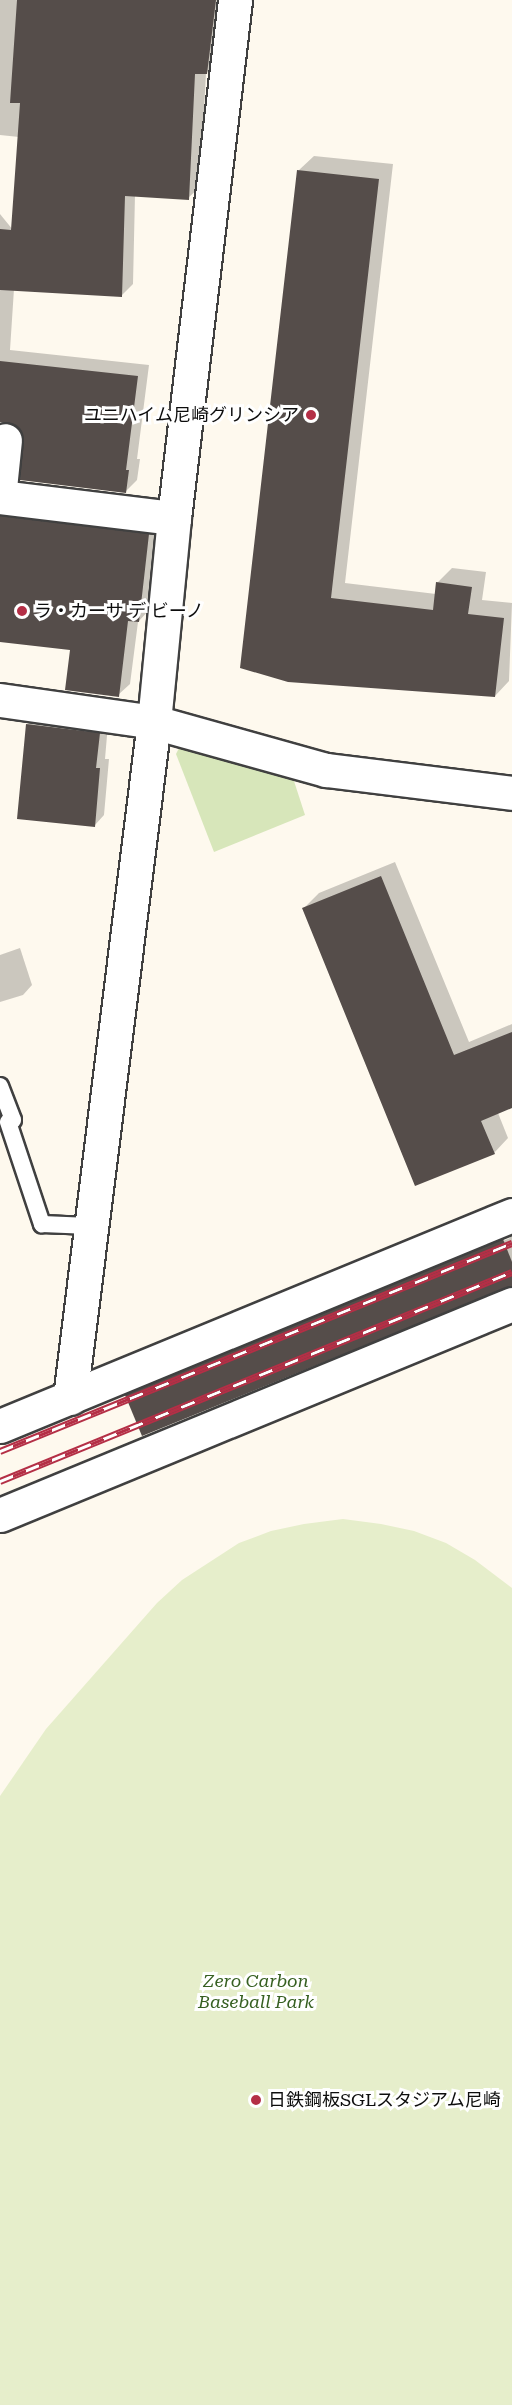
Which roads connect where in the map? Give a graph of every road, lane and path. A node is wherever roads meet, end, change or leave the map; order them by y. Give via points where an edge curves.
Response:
1 (235, 0) edge
2 (5, 440) dead end
3 (0, 488) edge
4 (0, 496) edge
5 (174, 518) junction
6 (0, 700) edge
7 (154, 722) junction
8 (512, 794) edge
9 (0, 1086) edge
10 (4, 1124) edge
11 (512, 1215) edge
12 (90, 1226) junction
13 (512, 1304) edge
14 (69, 1398) junction
15 (0, 1426) edge
16 (0, 1515) edge

1 - 5 street
2 - 3 street
4 - 5 street
5 - 7 street
6 - 7 street
7 - 8 street via 327,770
7 - 12 street
9 - 10 lane via 13,1120
10 - 12 lane via 42,1224
11 - 14 street
12 - 14 street
13 - 16 street
14 - 15 street

